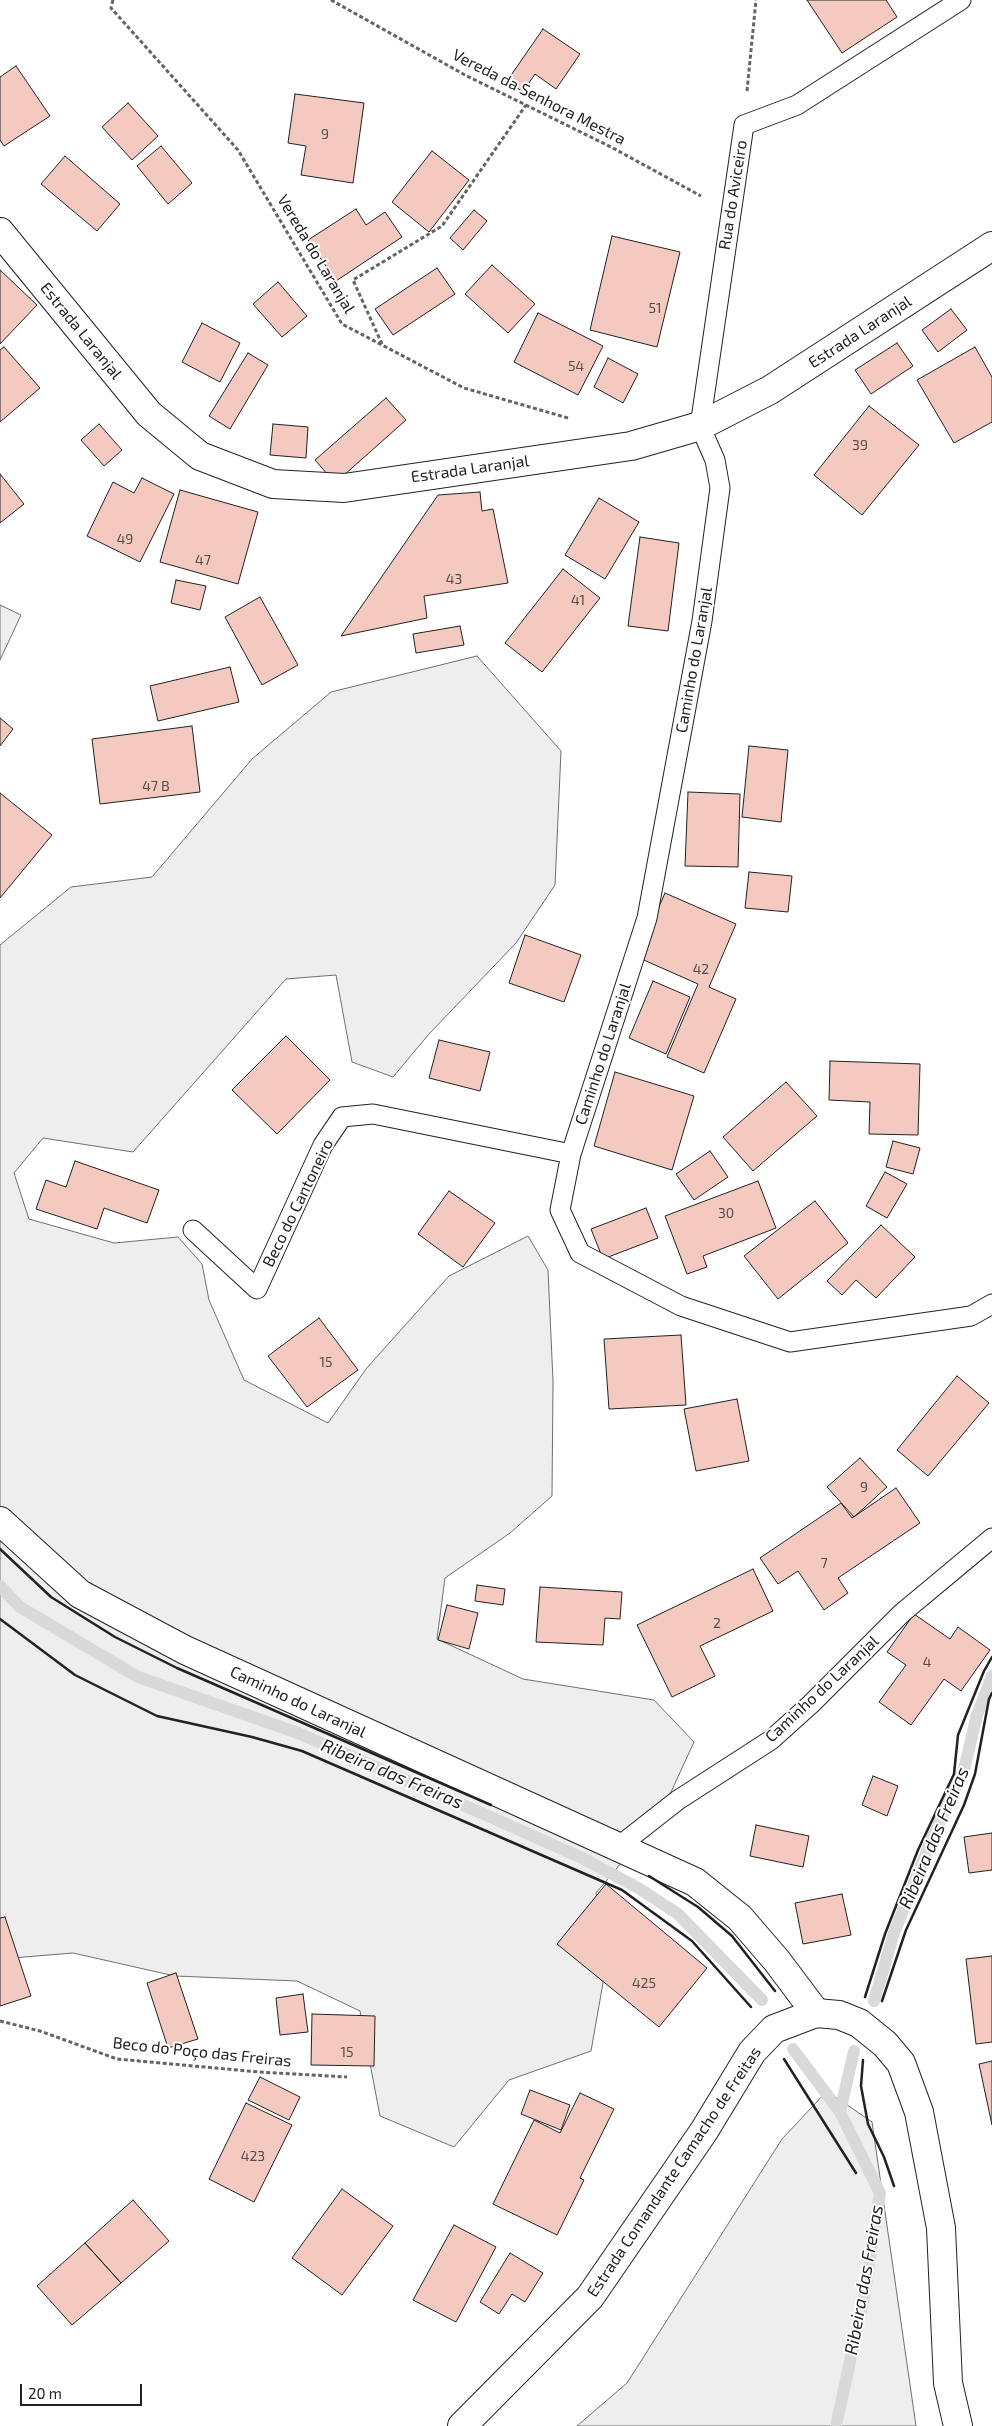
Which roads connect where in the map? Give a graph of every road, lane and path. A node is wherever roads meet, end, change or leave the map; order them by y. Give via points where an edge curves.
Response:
1 (113, 0) edge
2 (331, 0) edge
3 (756, 0) edge
4 (961, 0) edge
5 (526, 105) junction
6 (744, 125) junction
7 (728, 227) junction
8 (0, 232) edge
9 (992, 246) edge
10 (382, 345) junction
11 (574, 420) dead end
12 (700, 426) junction
13 (571, 1154) junction
14 (193, 1230) dead end
15 (992, 1304) edge
16 (0, 1520) edge
17 (992, 1538) edge
18 (618, 1847) junction
19 (816, 2013) junction
20 (0, 2021) edge
21 (347, 2077) dead end
22 (462, 2426) edge
23 (958, 2426) edge

1 - 10 path, Vereda do Laranjal via 111,8 238,150 342,324
2 - 5 path, Vereda da Senhora Mestra via 465,75
3 - 6 path
4 - 6 lane, Rua do Aviceiro via 797,106
5 - 7 path, Vereda da Senhora Mestra via 700,196
5 - 10 path via 442,226 353,280
6 - 7 lane, Rua do Aviceiro
7 - 12 lane, Rua do Aviceiro
8 - 12 street, Estrada Laranjal via 149,414 200,456 272,484 344,488 631,446
9 - 12 street, Estrada Laranjal via 770,390
10 - 11 path, Vereda do Laranjal via 464,388
12 - 13 lane, Caminho do Laranjal via 715,460 720,488 702,621 647,918
13 - 14 lane, Beco do Cantoneiro via 373,1114 342,1116 323,1145 257,1288
13 - 15 lane, Caminho do Laranjal via 560,1210 580,1253 681,1306 790,1342 972,1316
16 - 18 street, Caminho do Laranjal via 80,1594 177,1646
17 - 18 lane, Caminho do Laranjal via 902,1613 771,1740 678,1800
18 - 19 street, Caminho do Laranjal via 695,1882 740,1918
19 - 22 street, Estrada Comandante Camacho de Freitas via 774,2028 752,2052 704,2131 590,2297
19 - 23 street, Estrada Comandante Camacho de Freitas via 839,2015 859,2023 902,2062 919,2112 941,2228 948,2383
20 - 21 path, Beco do Poço das Freiras via 40,2030 117,2059

